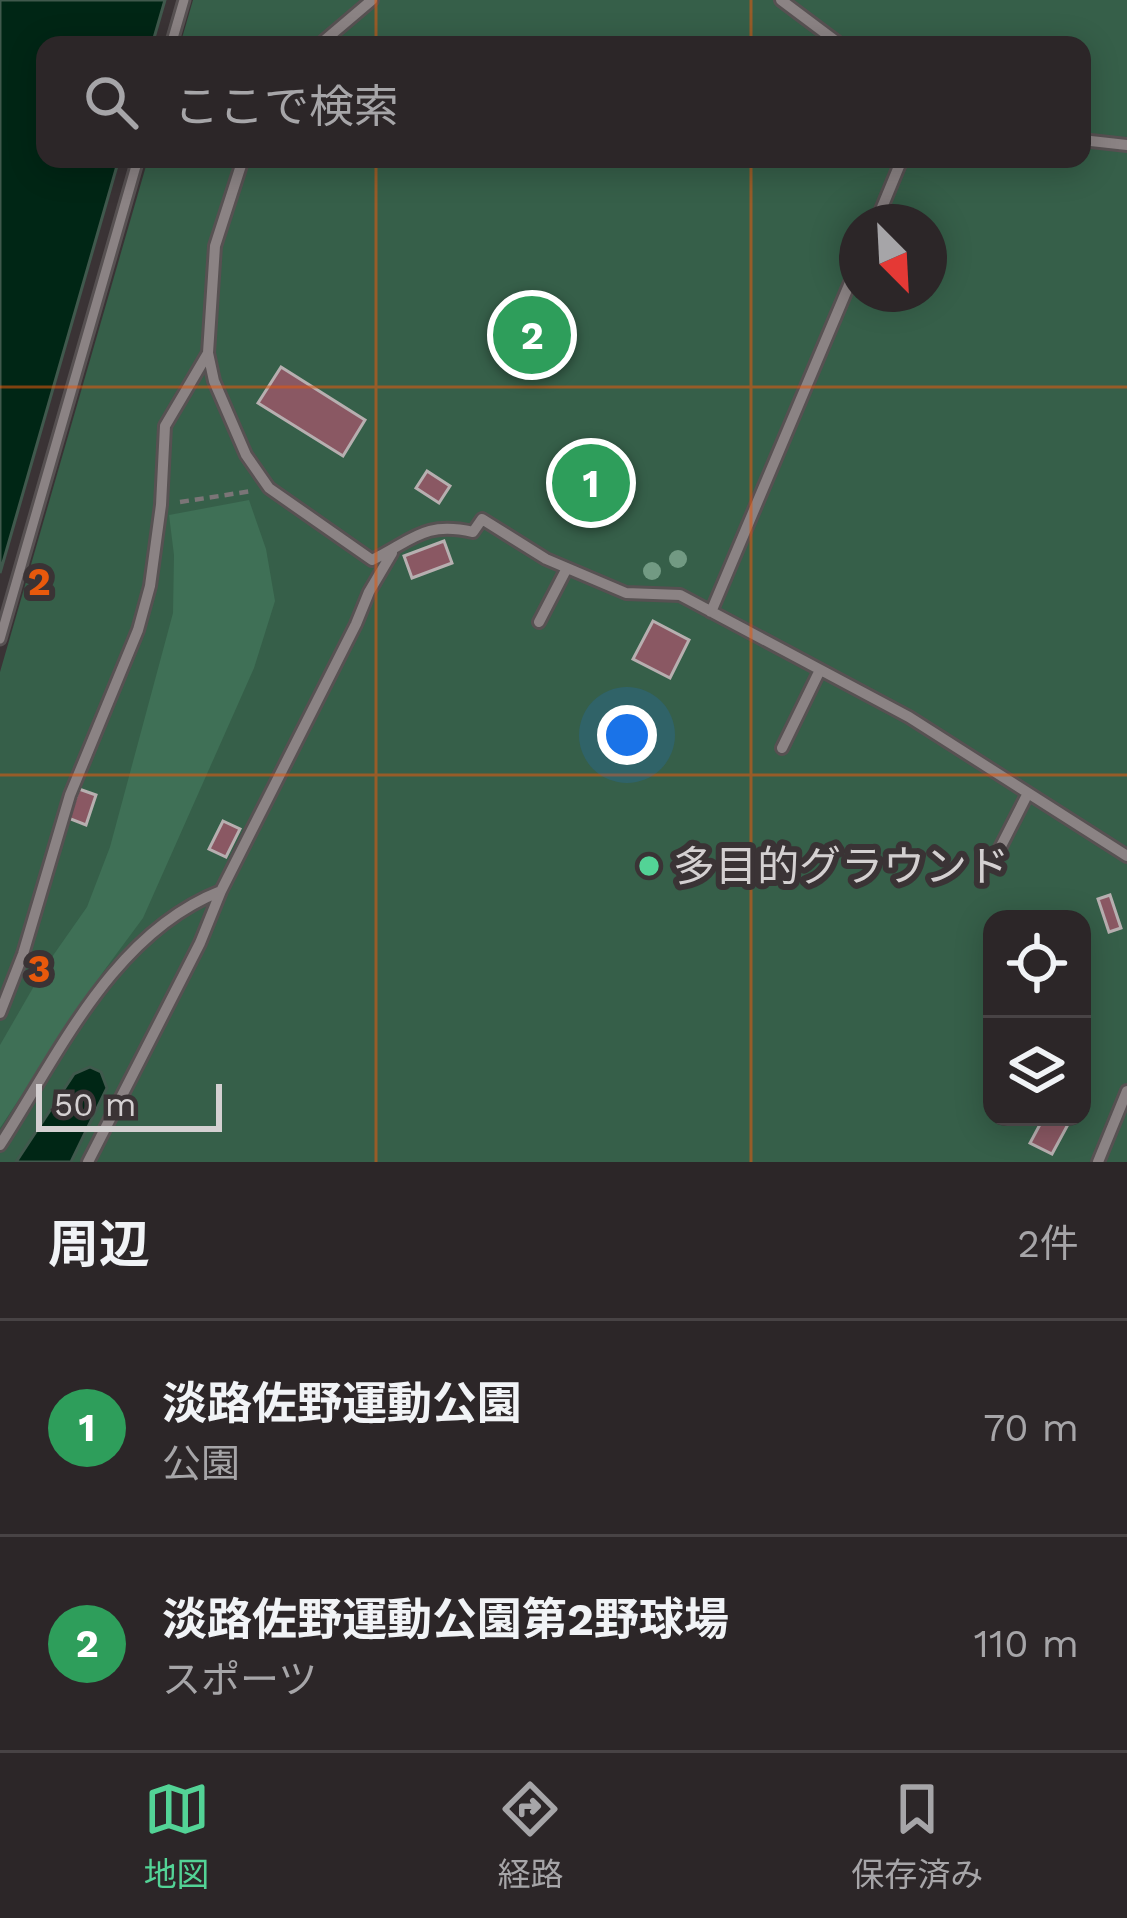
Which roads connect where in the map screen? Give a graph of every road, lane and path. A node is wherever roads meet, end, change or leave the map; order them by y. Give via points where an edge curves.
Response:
1 (184, 0) edge
2 (372, 0) edge
3 (781, 0) edge
4 (174, 36) edge
5 (330, 36) edge
6 (829, 36) edge
7 (1091, 141) edge
8 (1127, 145) edge
9 (135, 168) edge
10 (240, 168) edge
11 (898, 168) edge
12 (883, 204) edge
13 (839, 309) edge
14 (208, 353) junction
15 (269, 488) junction
16 (161, 505) junction
17 (394, 549) junction
18 (567, 568) junction
19 (711, 612) junction
20 (539, 622) dead end
21 (0, 639) edge
22 (820, 670) junction
23 (782, 748) dead end
24 (1028, 795) junction
25 (998, 852) dead end
26 (1127, 856) edge
27 (220, 891) junction
28 (0, 1013) edge
29 (1127, 1090) edge
30 (0, 1145) edge
31 (88, 1162) edge
32 (1098, 1162) edge

1 - 4 lane
2 - 5 street
3 - 6 street
7 - 8 street
9 - 21 lane
10 - 14 street via 214,246
11 - 12 street
13 - 19 street
14 - 15 street via 246,455
14 - 16 street via 165,426
15 - 16 path
15 - 17 street via 372,560
16 - 28 street via 138,630 70,795
17 - 18 street via 436,527 473,532 482,518
17 - 27 street
18 - 19 street via 626,593 680,595
18 - 20 street
19 - 22 street
22 - 23 street
22 - 24 street
24 - 25 street
24 - 26 street
27 - 30 street via 182,909 126,958
27 - 31 street
29 - 32 street

